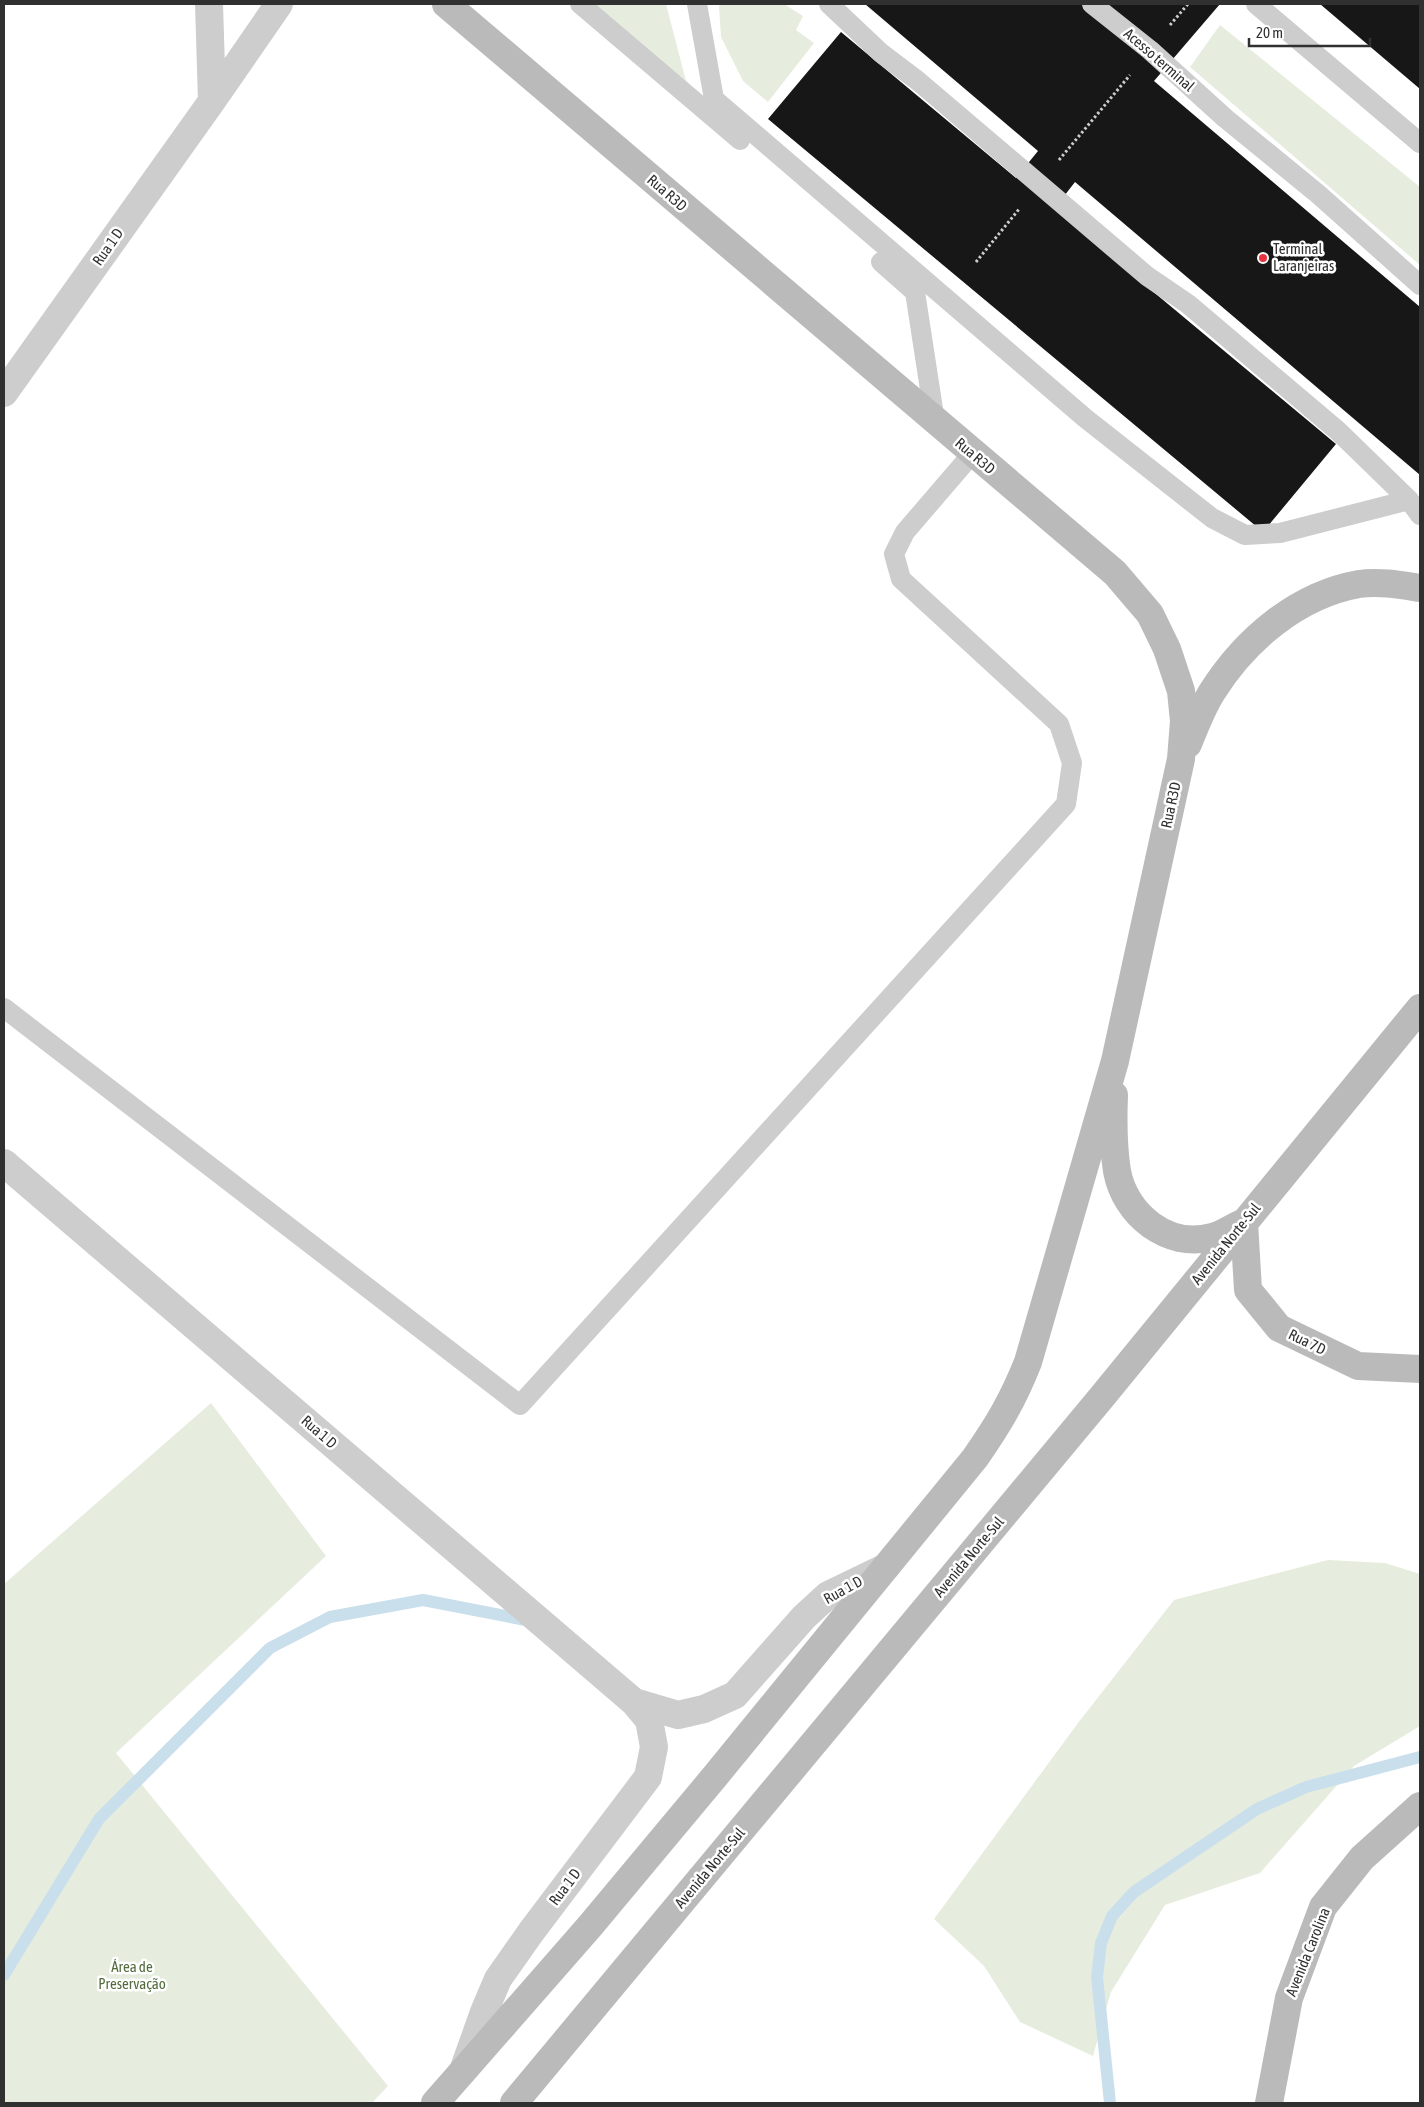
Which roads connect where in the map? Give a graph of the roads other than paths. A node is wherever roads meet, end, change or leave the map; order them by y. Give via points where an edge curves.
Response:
1 (209, 4) edge
2 (279, 4) edge
3 (446, 4) edge
4 (580, 4) edge
5 (697, 4) edge
6 (829, 4) edge
7 (1092, 4) edge
8 (1256, 4) edge
9 (212, 101) junction
10 (1416, 140) edge
11 (1420, 284) edge
12 (4, 393) edge
13 (935, 422) junction
14 (972, 454) junction
15 (1415, 507) edge
16 (1420, 588) edge
17 (1181, 759) junction
18 (4, 1008) edge
19 (1420, 1008) edge
20 (1115, 1061) junction
21 (4, 1163) edge
22 (1244, 1222) junction
23 (1420, 1369) edge
24 (886, 1567) junction
25 (634, 1702) junction
26 (1420, 1806) edge
27 (460, 2076) junction
28 (435, 2103) edge
29 (514, 2103) edge
30 (1269, 2103) edge

1 - 9 street
2 - 9 street, Rua 1 D
3 - 13 main road, Rua R3D
4 - 13 lane via 914,292
5 - 15 lane via 714,99 1085,418 1212,518 1245,535 1280,533
6 - 15 lane via 881,53 1040,183 1147,276 1188,304 1324,418
7 - 11 lane, Acesso terminal via 1150,50
8 - 10 lane
9 - 12 street, Rua 1 D
13 - 14 main road, Rua R3D
14 - 17 main road, Rua R3D via 1114,573 1150,614 1167,649 1180,691 1184,721
14 - 18 lane via 905,532 894,554 901,578 1059,724 1072,763 1066,804 520,1405
16 - 17 main road via 1360,584 1328,594 1275,621 1233,664 1211,693
17 - 20 main road, Rua R3D
19 - 22 main road, Avenida Norte-Sul
20 - 22 main road via 1117,1172 1134,1209 1148,1224 1166,1234 1190,1240 1213,1237
20 - 24 main road via 1016,1394 975,1458
21 - 25 street, Rua 1 D
22 - 23 main road, Rua 7D via 1248,1290 1279,1328 1358,1366
22 - 29 main road, Avenida Norte-Sul
24 - 25 street, Rua 1 D via 828,1596 804,1617 735,1695 704,1709 678,1715
24 - 27 main road via 641,1866
25 - 27 street, Rua 1 D via 649,1720 654,1747 648,1777 498,1979
26 - 30 main road, Avenida Carolina via 1362,1858 1323,1907 1289,1998
27 - 28 main road

